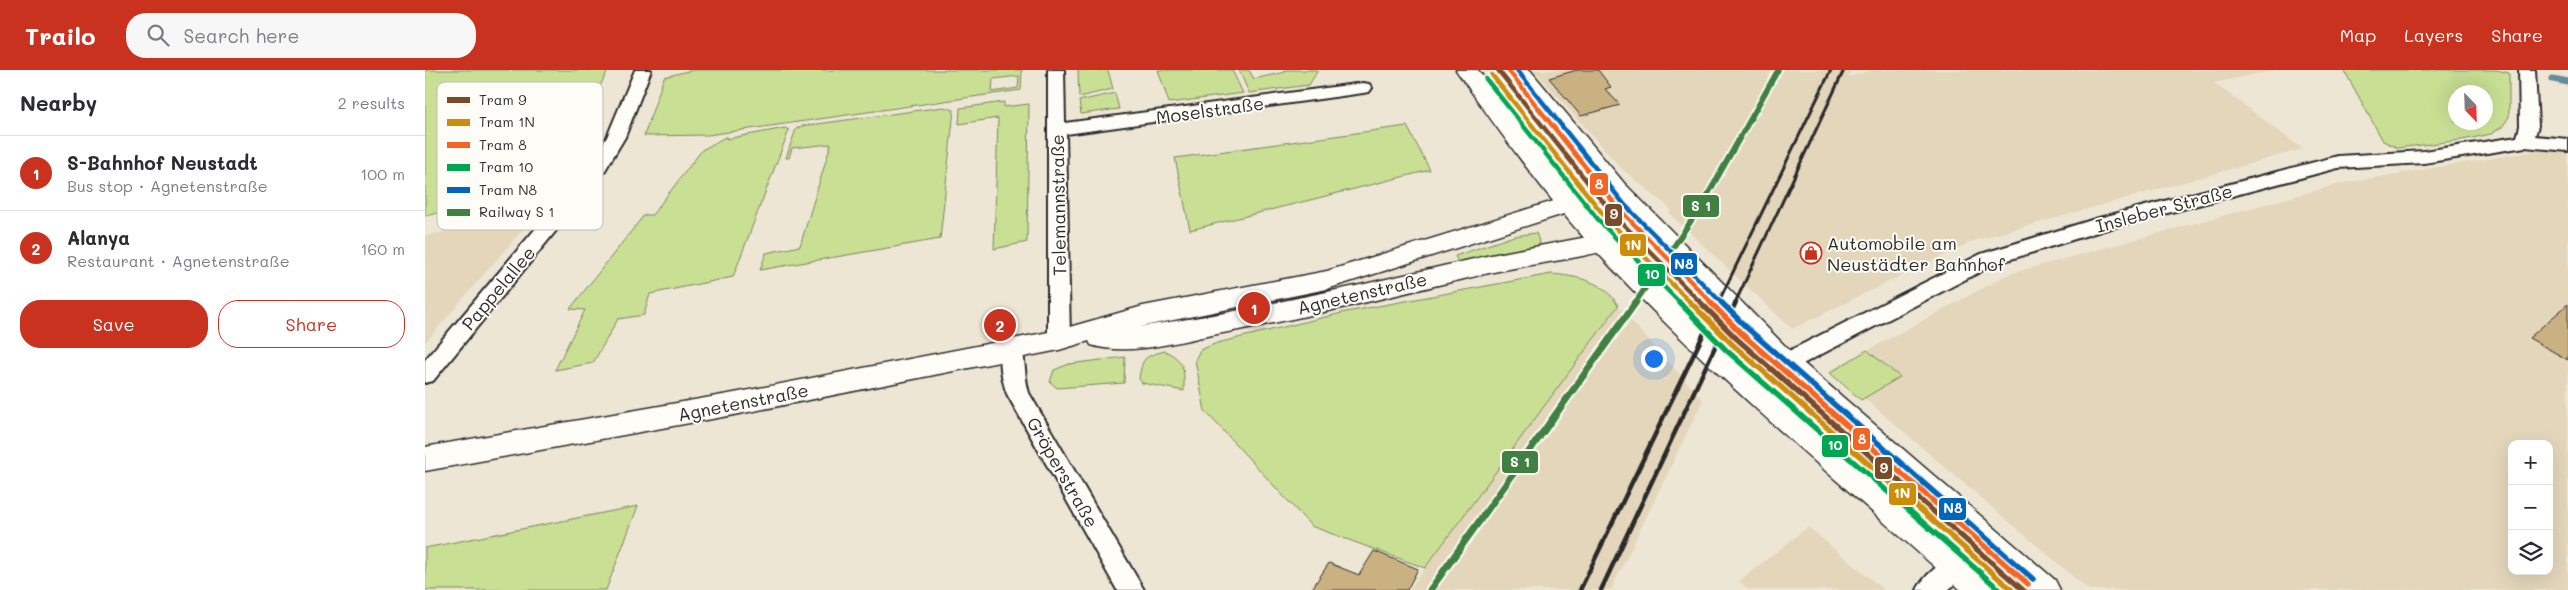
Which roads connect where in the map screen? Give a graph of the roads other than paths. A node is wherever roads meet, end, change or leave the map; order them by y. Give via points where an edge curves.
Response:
1 (643, 70) edge
2 (1057, 70) edge
3 (1467, 70) edge
4 (1519, 70) edge
5 (2527, 70) edge
6 (1363, 88) dead end
7 (1057, 130) junction
8 (2525, 141) junction
9 (2568, 145) edge
10 (603, 159) edge
11 (1615, 188) junction
12 (1570, 204) junction
13 (1613, 214) junction
14 (1646, 223) junction
15 (545, 230) edge
16 (1603, 243) junction
17 (1059, 340) junction
18 (1012, 350) junction
19 (1785, 363) junction
20 (425, 375) edge
21 (425, 459) edge
22 (1958, 566) junction
23 (1131, 590) edge
24 (1930, 590) edge
25 (1985, 590) edge
26 (2043, 590) edge

1 - 10 street, Pappelallee via 616,138
2 - 7 street, Telemannstraße
3 - 12 main road
4 - 11 main road
5 - 8 street via 2529,126
6 - 7 street, Moselstraße
7 - 17 street, Telemannstraße
8 - 9 street, Insleber Straße
8 - 19 street, Insleber Straße via 2424,157 2330,163 2006,252
11 - 13 main road
11 - 14 main road
12 - 13 main road
12 - 16 main road
12 - 17 main road, Agnetenstraße via 1327,280 1143,316
13 - 14 main road
13 - 16 main road
14 - 19 main road
15 - 20 street, Pappelallee
16 - 17 main road, Agnetenstraße via 1148,337
16 - 22 main road via 1730,368
17 - 18 main road, Agnetenstraße
18 - 21 main road, Agnetenstraße
18 - 23 street, Gröperstraße via 1013,378 1018,394
19 - 26 main road
22 - 24 street
22 - 25 main road

